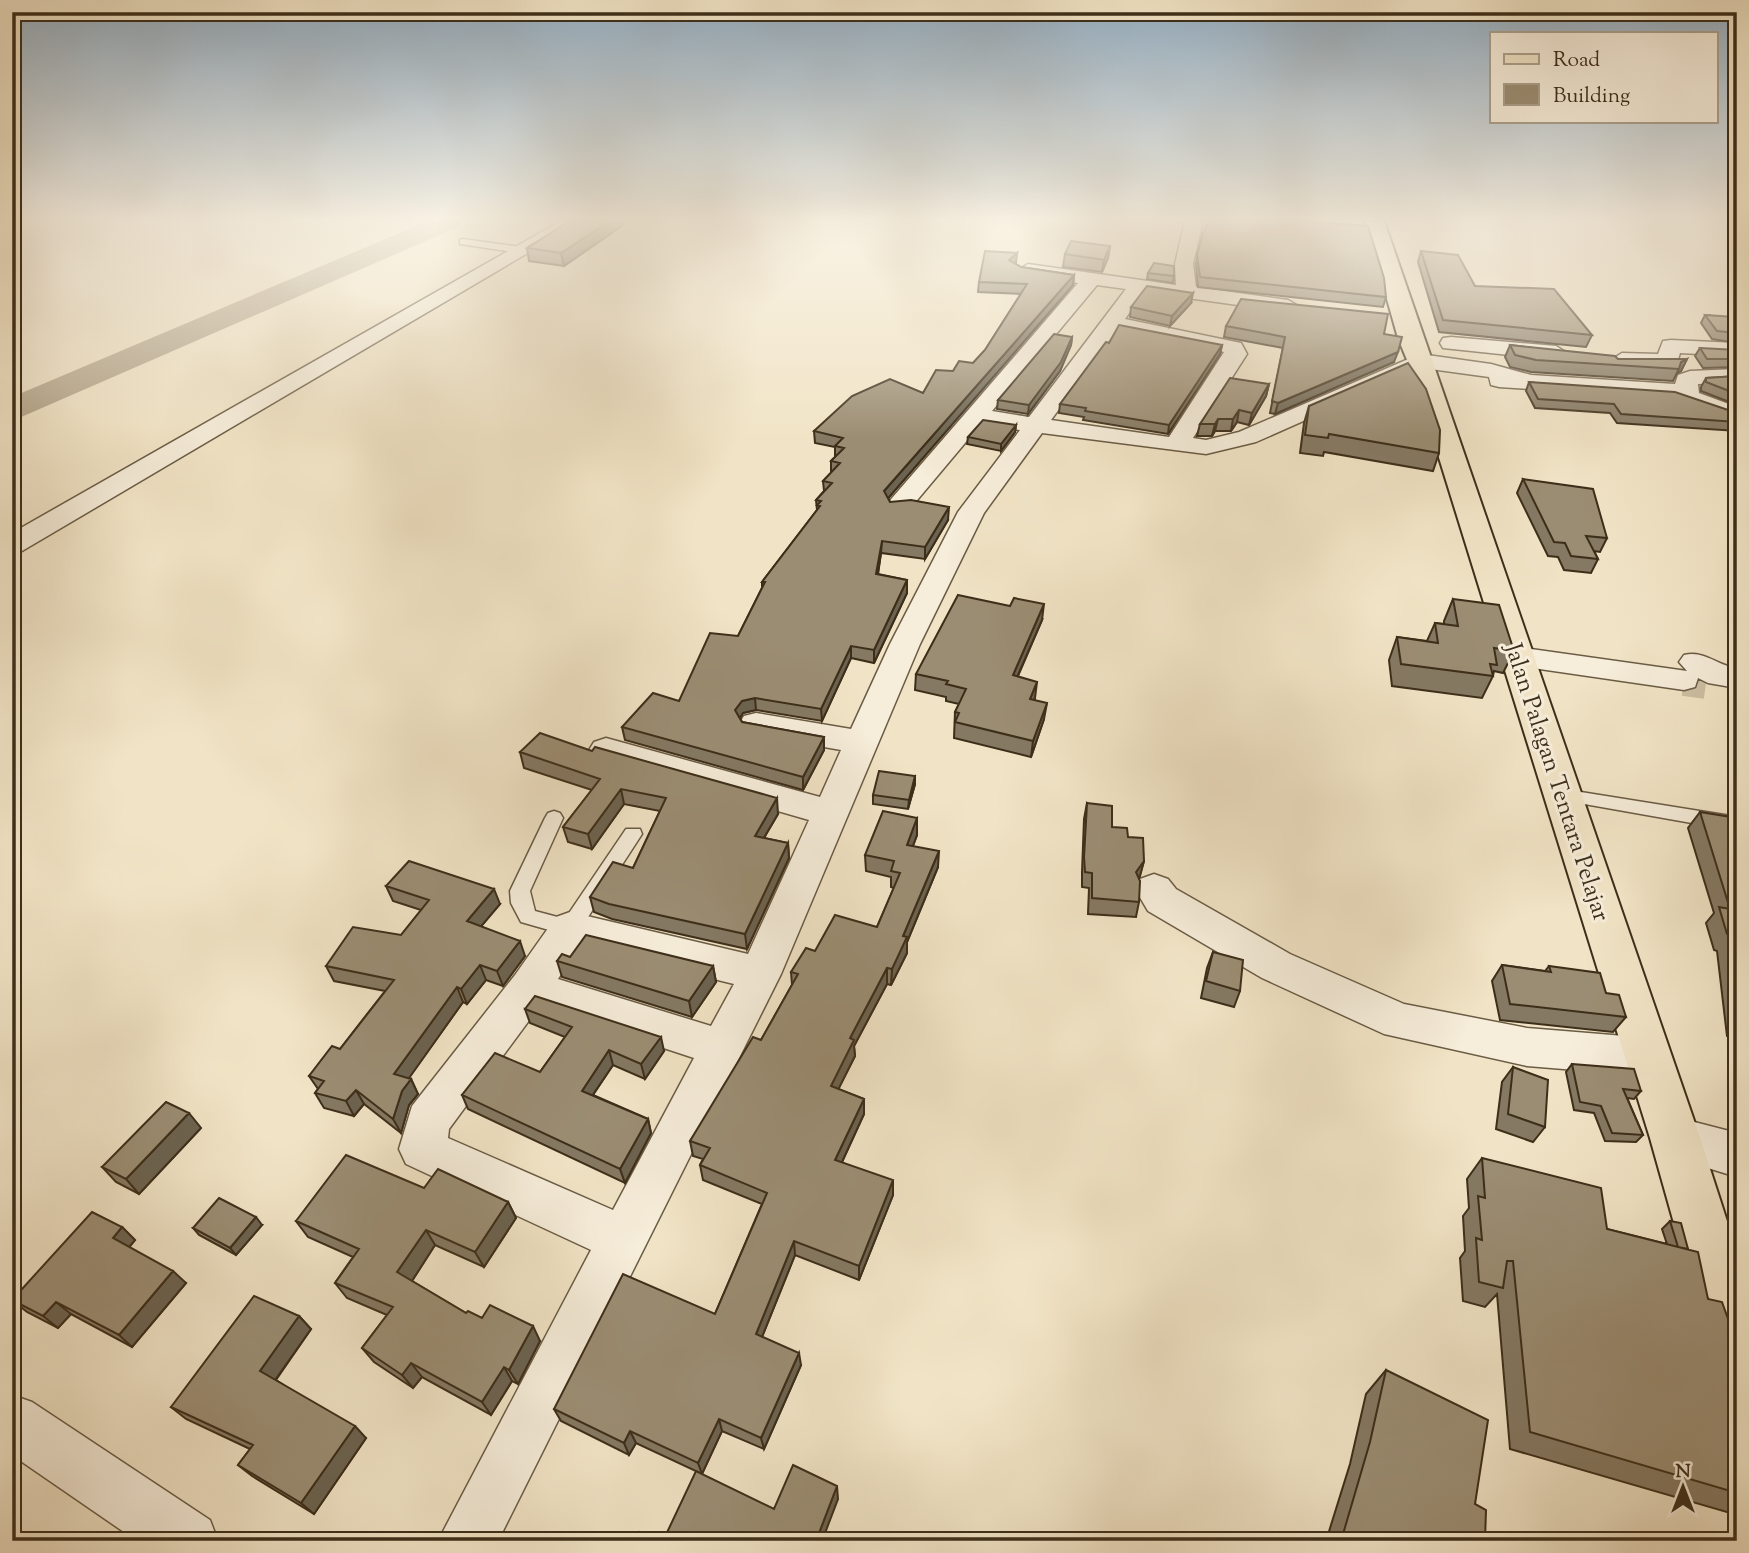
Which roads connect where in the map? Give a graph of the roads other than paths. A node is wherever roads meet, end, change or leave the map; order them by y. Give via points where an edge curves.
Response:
1 (446, 293) edge
2 (1080, 293) edge
3 (1133, 293) edge
4 (1190, 293) edge
5 (1393, 293) edge
6 (1231, 300) junction
7 (1312, 309) edge
8 (1111, 323) junction
9 (1210, 341) junction
10 (1408, 342) junction
11 (1737, 350) edge
12 (1576, 355) edge
13 (1601, 358) edge
14 (1737, 376) edge
15 (1688, 396) junction
16 (976, 415) junction
17 (1737, 415) edge
18 (1035, 426) junction
19 (1176, 445) junction
20 (899, 505) edge
21 (12, 545) edge
22 (1513, 648) junction
23 (1703, 673) tunnel mouth
24 (756, 724) edge
25 (863, 743) junction
26 (606, 750) edge
27 (1562, 794) junction
28 (830, 813) junction
29 (554, 818) dead end
30 (1737, 824) edge
31 (633, 834) dead end
32 (1154, 889) dead end
33 (570, 928) junction
34 (761, 974) junction
35 (530, 987) junction
36 (722, 1048) junction
37 (1649, 1057) junction
38 (1675, 1138) junction
39 (1737, 1155) edge
40 (622, 1239) junction
41 (1737, 1344) edge
42 (12, 1422) edge
43 (181, 1538) edge
44 (467, 1541) edge

1 - 21 street
2 - 16 street
3 - 8 street
4 - 6 street
5 - 10 main road, Jalan Palagan Tentara Pelajar
6 - 7 street
6 - 9 street
8 - 9 street
8 - 18 street
9 - 19 street via 1225,344 1236,354
10 - 12 street
10 - 15 street via 1523,380 1674,391
10 - 19 street via 1247,437 1206,447
10 - 22 main road, Jalan Palagan Tentara Pelajar
11 - 13 street via 1671,346 1668,361 1661,363
14 - 15 street via 1690,378 1686,380
15 - 17 street
16 - 18 street
16 - 20 street
18 - 19 street
18 - 25 street via 971,512 905,644
22 - 23 street
22 - 27 main road, Jalan Palagan Tentara Pelajar
24 - 25 street
25 - 28 street
26 - 28 street
27 - 30 lane
27 - 37 main road, Jalan Palagan Tentara Pelajar
28 - 34 street
29 - 33 lane via 520,891 521,904 527,916
31 - 33 lane
32 - 37 street via 1162,900 1276,966 1399,1021 1527,1047
33 - 34 street
33 - 35 street
34 - 36 street
35 - 36 street
35 - 40 street via 428,1121 422,1149
36 - 40 street
37 - 38 main road, Jalan Palagan Tentara Pelajar
38 - 39 street
38 - 41 main road, Jalan Palagan Tentara Pelajar
40 - 44 street
42 - 43 street

